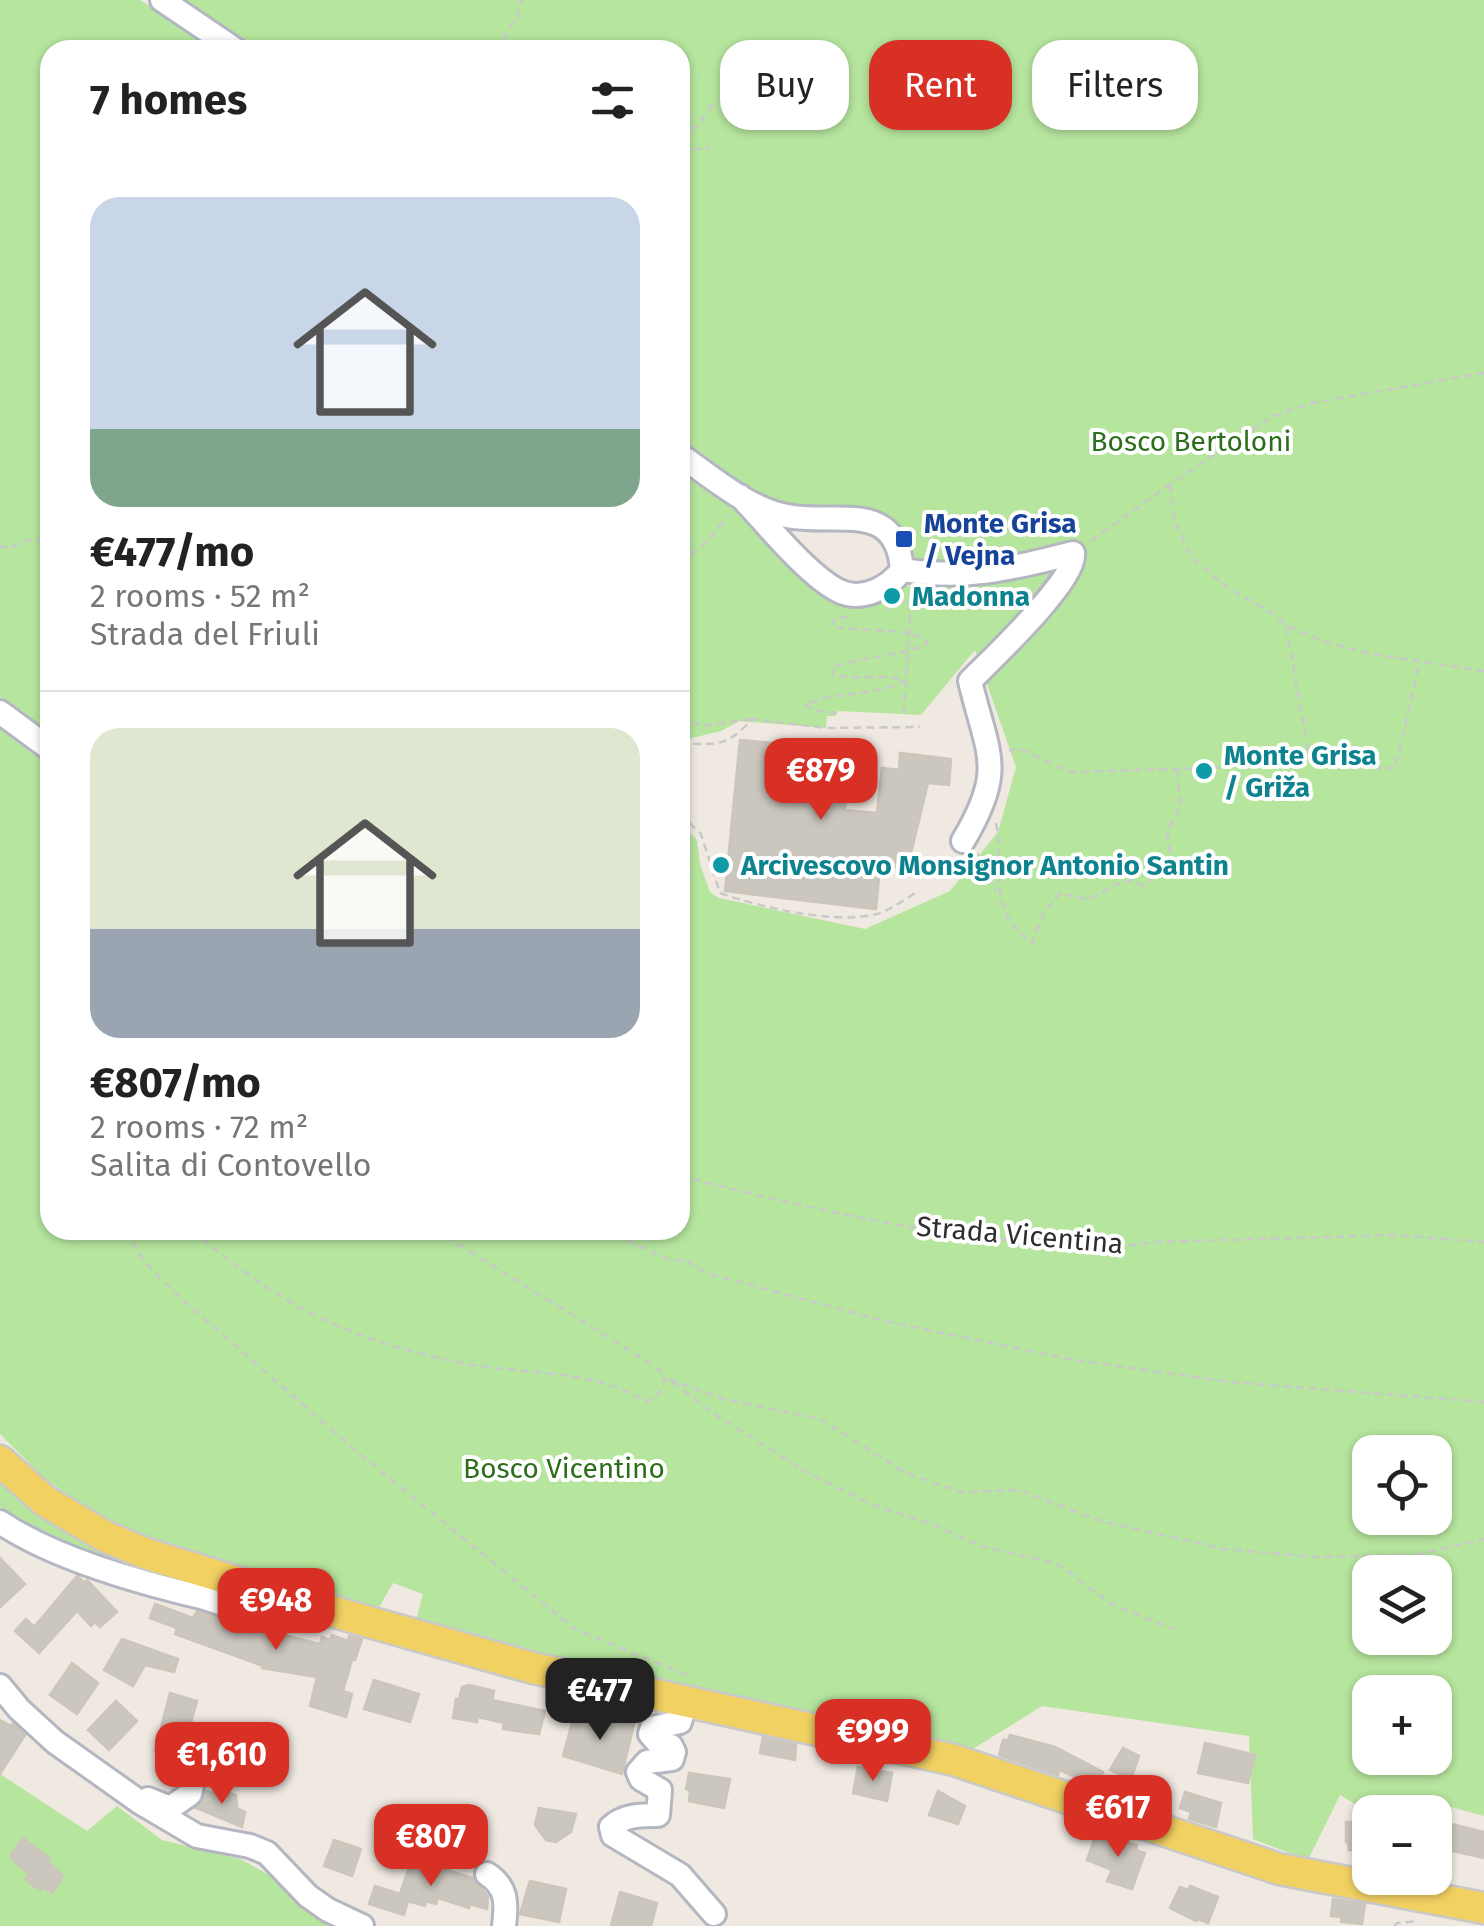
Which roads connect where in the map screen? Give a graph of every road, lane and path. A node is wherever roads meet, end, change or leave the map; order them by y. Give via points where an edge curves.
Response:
1 (162, 0) edge
2 (522, 0) edge
3 (221, 40) edge
4 (502, 40) edge
5 (720, 102) edge
6 (690, 129) edge
7 (690, 149) edge
8 (710, 149) dead end
9 (1484, 372) edge
10 (690, 463) edge
11 (1170, 484) junction
12 (740, 496) junction
13 (40, 539) edge
14 (0, 546) edge
15 (1073, 553) junction
16 (690, 554) edge
17 (902, 570) junction
18 (911, 598) junction
19 (873, 613) dead end
20 (858, 615) dead end
21 (1286, 626) junction
22 (908, 633) junction
23 (907, 650) junction
24 (1421, 660) junction
25 (1484, 671) edge
26 (905, 680) junction
27 (0, 712) edge
28 (836, 714) dead end
29 (904, 714) dead end
30 (754, 719) junction
31 (690, 721) edge
32 (920, 727) dead end
33 (40, 742) edge
34 (690, 744) edge
35 (825, 744) dead end
36 (857, 747) dead end
37 (1309, 754) junction
38 (808, 755) dead end
39 (992, 757) junction
40 (856, 760) dead end
41 (1177, 769) junction
42 (984, 800) junction
43 (690, 824) edge
44 (965, 837) joint
45 (919, 890) dead end
46 (999, 894) junction
47 (690, 1178) edge
48 (132, 1240) edge
49 (205, 1240) edge
50 (450, 1240) edge
51 (625, 1240) edge
52 (1484, 1242) edge
53 (664, 1376) junction
54 (669, 1379) junction
55 (1484, 1402) edge
56 (0, 1462) edge
57 (0, 1522) edge
58 (1484, 1539) edge
59 (286, 1598) junction
60 (1173, 1629) dead end
61 (0, 1686) edge
62 (691, 1690) junction
63 (201, 1748) dead end
64 (141, 1803) junction
65 (487, 1874) dead end
66 (1484, 1908) edge
67 (714, 1914) dead end
68 (362, 1926) edge
69 (504, 1926) edge

1 - 3 street
2 - 4 path
5 - 6 path
7 - 8 path
9 - 11 path via 1274,416
10 - 12 street
11 - 15 path
11 - 21 path via 1176,522 1192,558
12 - 16 path
12 - 17 street via 786,516 877,524 898,542
12 - 17 street via 840,592 881,589
13 - 14 path
15 - 17 street via 994,573
15 - 39 street via 1062,583 970,681
17 - 18 path via 910,576
18 - 19 path
18 - 22 path
20 - 22 path via 831,625
21 - 24 path via 1372,654
21 - 37 path
22 - 23 path
22 - 23 path via 928,643
23 - 26 path
23 - 26 path via 843,663 832,672
24 - 25 path
24 - 37 path via 1396,768
26 - 28 path via 805,704
26 - 29 path
27 - 33 street
30 - 31 path via 702,726
30 - 32 path via 826,728
30 - 34 path via 733,739
35 - 36 path
37 - 41 path via 1276,753 1240,767
38 - 40 path
39 - 41 path via 1018,748 1070,772
39 - 42 street
41 - 46 path via 1180,808 1166,832 1171,861 1142,886 1133,880 1088,900 1060,893 1032,943 1016,932
42 - 44 street
42 - 46 path via 1001,847
43 - 45 path via 701,834 720,892 752,906 878,914
44 - 46 path
47 - 52 path, Strada Vicentina via 850,1216 1024,1242 1126,1248 1395,1235
48 - 62 path via 176,1294 574,1629
49 - 53 path via 282,1300 354,1335 463,1363 606,1383 646,1402 665,1386
50 - 53 path
51 - 55 path via 706,1274 1010,1348 1230,1382
53 - 54 path
54 - 58 path via 724,1399 820,1419 906,1473 960,1492 1019,1490 1101,1521 1224,1549 1315,1557 1415,1555
54 - 60 path via 806,1472 978,1545 1058,1564 1111,1604
56 - 59 main road via 45,1501 106,1537
57 - 59 street via 19,1535 180,1592 255,1611 276,1608
59 - 62 main road via 479,1654
61 - 64 street via 55,1742
62 - 66 main road via 954,1760 1279,1869
62 - 67 street via 680,1722 650,1734 671,1746 672,1759 647,1762 638,1772 660,1790 658,1816 633,1816 611,1826 613,1835 680,1875
63 - 64 street via 190,1794 170,1808
64 - 68 street via 197,1836 267,1853 308,1896
65 - 69 street via 505,1893

